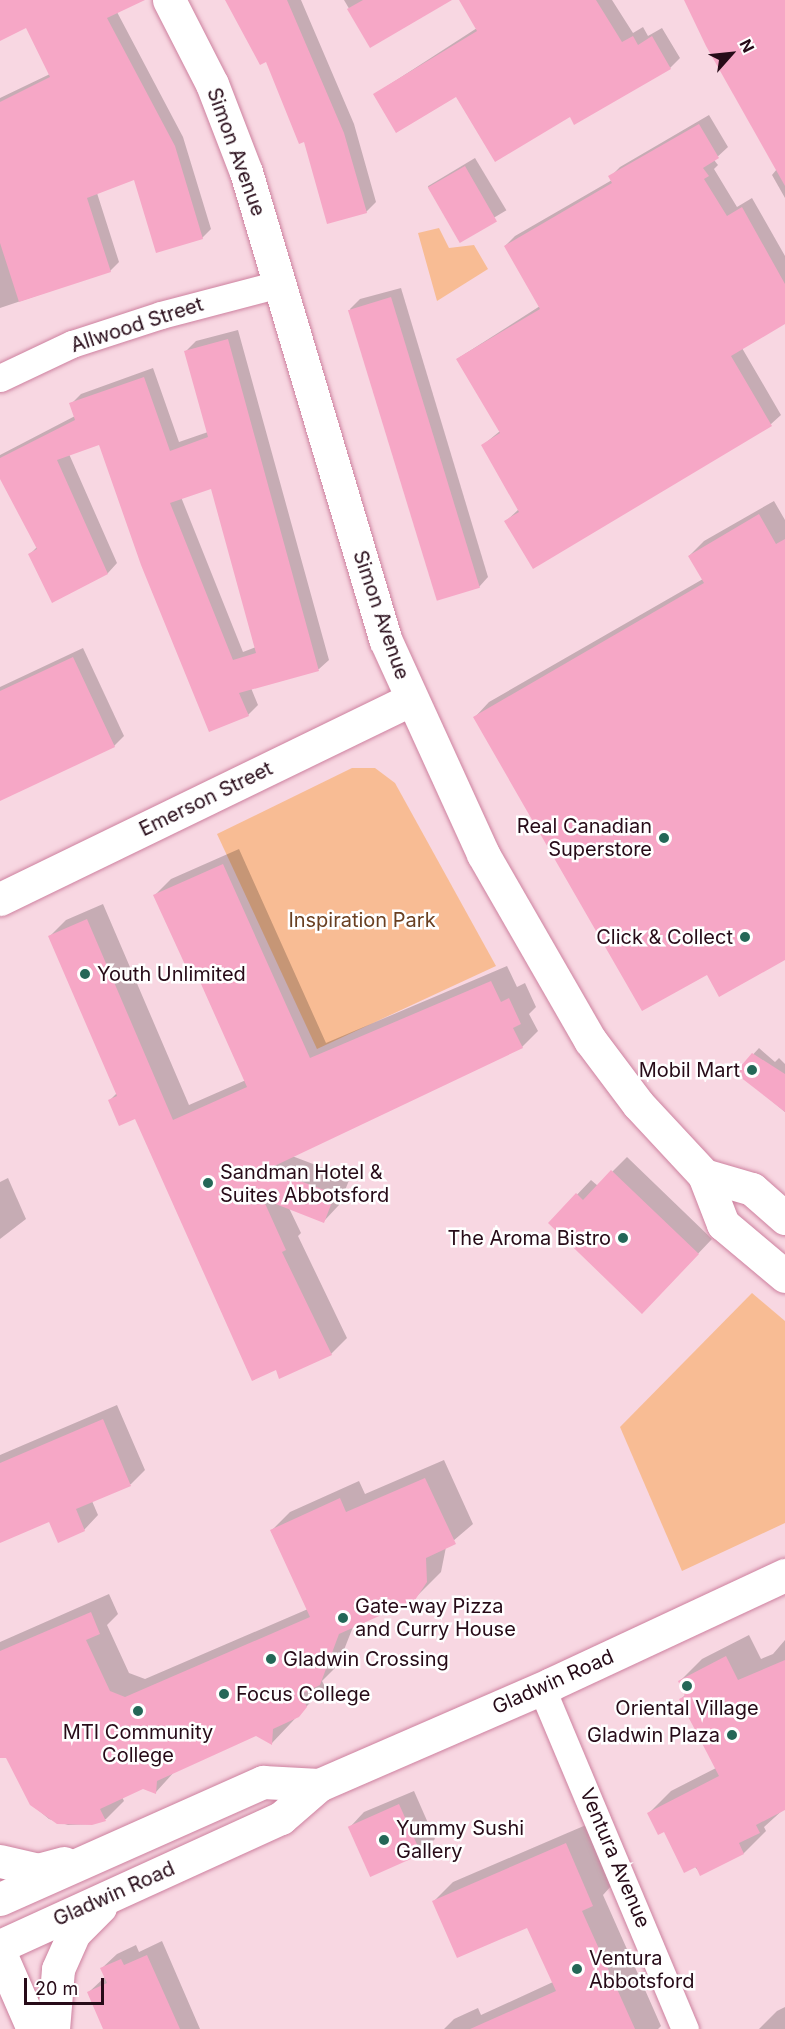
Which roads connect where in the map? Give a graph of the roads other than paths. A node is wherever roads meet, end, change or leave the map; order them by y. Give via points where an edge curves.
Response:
1 (169, 0) edge
2 (279, 284) junction
3 (0, 378) edge
4 (411, 699) junction
5 (0, 899) edge
6 (704, 1175) junction
7 (785, 1218) edge
8 (785, 1276) edge
9 (785, 1575) edge
10 (542, 1689) junction
11 (319, 1785) junction
12 (109, 1851) junction
13 (0, 1861) edge
14 (113, 1894) junction
15 (0, 1899) edge
16 (0, 1946) edge
17 (0, 1953) edge
18 (33, 2029) edge
19 (52, 2029) edge
20 (684, 2029) edge

1 - 2 street, Simon Avenue via 212,84 246,172
2 - 3 street, Allwood Street via 72,344
2 - 4 street, Simon Avenue via 369,590
4 - 5 street, Emerson Street
4 - 6 street, Simon Avenue via 483,854 590,1040 638,1104
6 - 7 street via 752,1189
6 - 8 street, Simon Avenue via 723,1224
9 - 10 street, Gladwin Road
10 - 11 street, Gladwin Road
10 - 20 street, Ventura Avenue
11 - 12 street, Gladwin Road via 263,1782
11 - 14 street, Gladwin Road via 281,1818
12 - 13 street via 38,1870
12 - 15 street, Gladwin Road
14 - 16 street, Gladwin Road
14 - 19 street via 74,1933 58,1969
17 - 18 street

